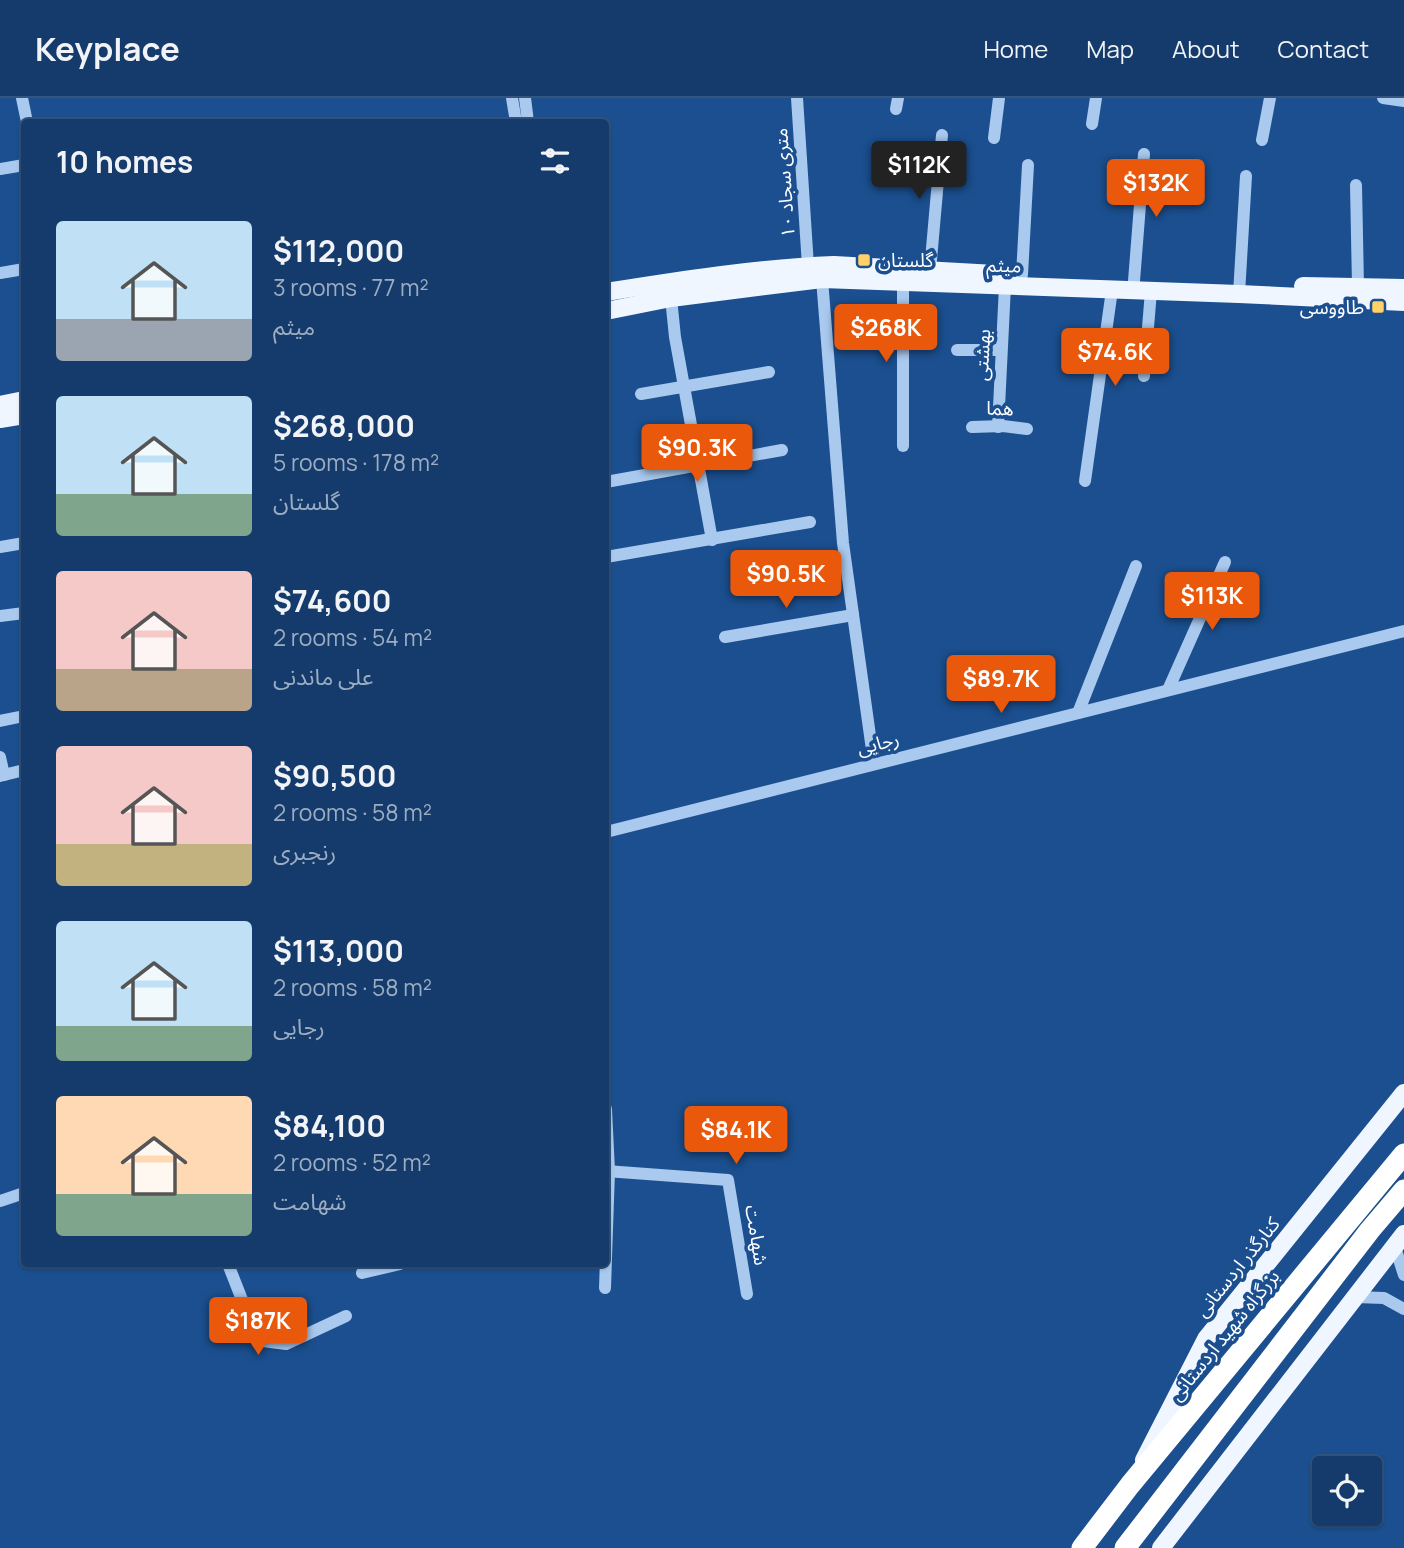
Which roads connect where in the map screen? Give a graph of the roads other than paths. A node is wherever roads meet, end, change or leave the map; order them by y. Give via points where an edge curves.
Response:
1 (22, 98) edge
2 (512, 98) edge
3 (525, 98) edge
4 (797, 98) edge
5 (999, 98) edge
6 (1096, 98) edge
7 (1270, 98) edge
8 (1383, 98) edge
9 (1404, 101) edge
10 (26, 119) edge
11 (516, 119) edge
12 (528, 119) edge
13 (1092, 124) dead end
14 (942, 135) dead end
15 (993, 138) dead end
16 (1262, 140) dead end
17 (1144, 154) dead end
18 (1028, 165) dead end
19 (21, 166) edge
20 (0, 169) edge
21 (1246, 176) dead end
22 (1356, 186) dead end
23 (808, 266) junction
24 (21, 270) edge
25 (930, 271) junction
26 (0, 273) edge
27 (1022, 275) junction
28 (822, 279) junction
29 (1134, 281) junction
30 (903, 282) junction
31 (1005, 286) junction
32 (1358, 286) junction
33 (1404, 288) edge
34 (1112, 290) junction
35 (1239, 290) junction
36 (1151, 291) junction
37 (609, 292) edge
38 (671, 298) junction
39 (1404, 302) edge
40 (609, 311) edge
41 (957, 350) dead end
42 (1001, 350) junction
43 (769, 372) dead end
44 (1144, 376) dead end
45 (684, 387) junction
46 (641, 394) dead end
47 (21, 401) edge
48 (0, 405) edge
49 (21, 416) edge
50 (0, 419) edge
51 (998, 426) junction
52 (972, 427) dead end
53 (1027, 429) dead end
54 (903, 446) dead end
55 (782, 450) dead end
56 (699, 467) junction
57 (1085, 481) dead end
58 (609, 482) edge
59 (810, 522) dead end
60 (712, 540) junction
61 (21, 544) edge
62 (0, 547) edge
63 (609, 557) edge
64 (1225, 562) dead end
65 (1136, 566) dead end
66 (21, 613) edge
67 (853, 615) junction
68 (0, 616) edge
69 (1400, 631) edge
70 (725, 637) dead end
71 (1404, 644) edge
72 (1168, 690) junction
73 (1078, 713) junction
74 (21, 717) edge
75 (0, 721) edge
76 (0, 757) edge
77 (874, 764) junction
78 (21, 771) edge
79 (2, 775) edge
80 (609, 831) edge
81 (1404, 1093) edge
82 (1404, 1154) edge
83 (609, 1171) edge
84 (1404, 1189) edge
85 (21, 1194) edge
86 (0, 1201) edge
87 (1399, 1240) edge
88 (229, 1267) edge
89 (384, 1267) edge
90 (605, 1267) edge
91 (362, 1273) dead end
92 (1404, 1275) edge
93 (605, 1288) dead end
94 (747, 1294) dead end
95 (1354, 1297) junction
96 (1404, 1309) edge
97 (346, 1316) dead end
98 (1130, 1485) junction
99 (1082, 1548) edge
100 (1125, 1548) edge
101 (1161, 1548) edge

1 - 10 street
2 - 11 street
3 - 12 street
4 - 23 street, ۱۰ متری سجاد
5 - 15 street
6 - 13 street
7 - 16 street
8 - 9 street
14 - 25 street
17 - 29 street
18 - 27 street
19 - 20 street
21 - 35 street
22 - 32 street
23 - 25 main road, میثم
23 - 37 main road, میثم
24 - 26 street
25 - 27 main road, میثم
27 - 29 main road, میثم
28 - 30 main road, میثم
28 - 38 main road, میثم
28 - 67 street
29 - 35 main road, میثم
30 - 31 main road, میثم
30 - 54 street
31 - 34 main road, میثم
31 - 42 street, بهشتی
32 - 33 main road, میثم
32 - 35 main road, میثم
34 - 36 main road, میثم
34 - 57 street
35 - 36 main road, میثم
35 - 39 main road, میثم
36 - 44 street
38 - 40 main road, میثم
38 - 45 street
41 - 42 street
42 - 51 street, بهشتی
43 - 45 street
45 - 46 street
45 - 56 street
47 - 48 main road
49 - 50 main road
51 - 52 street, هما
51 - 53 street, هما
55 - 56 street
56 - 58 street
56 - 60 street
59 - 60 street
60 - 63 street
61 - 62 street
64 - 72 street
65 - 73 street
66 - 68 street
67 - 70 street
67 - 77 street
69 - 71 street
69 - 72 street, رجایی
72 - 73 street, رجایی
73 - 77 street, رجایی
74 - 75 street
76 - 79 street
77 - 80 street, رجایی
78 - 79 street
81 - 98 main road, کنارگذر اردستانی via 1206,1339
82 - 98 highway, بزرگراه شهید اردستانی
83 - 94 street, شهامت via 728,1180
84 - 100 highway
85 - 86 street
87 - 92 street
87 - 95 main road
88 - 97 street via 263,1341 285,1344
89 - 91 street
90 - 93 street
95 - 96 street via 1384,1298
95 - 101 main road
98 - 99 highway, بزرگراه شهید اردستانی

